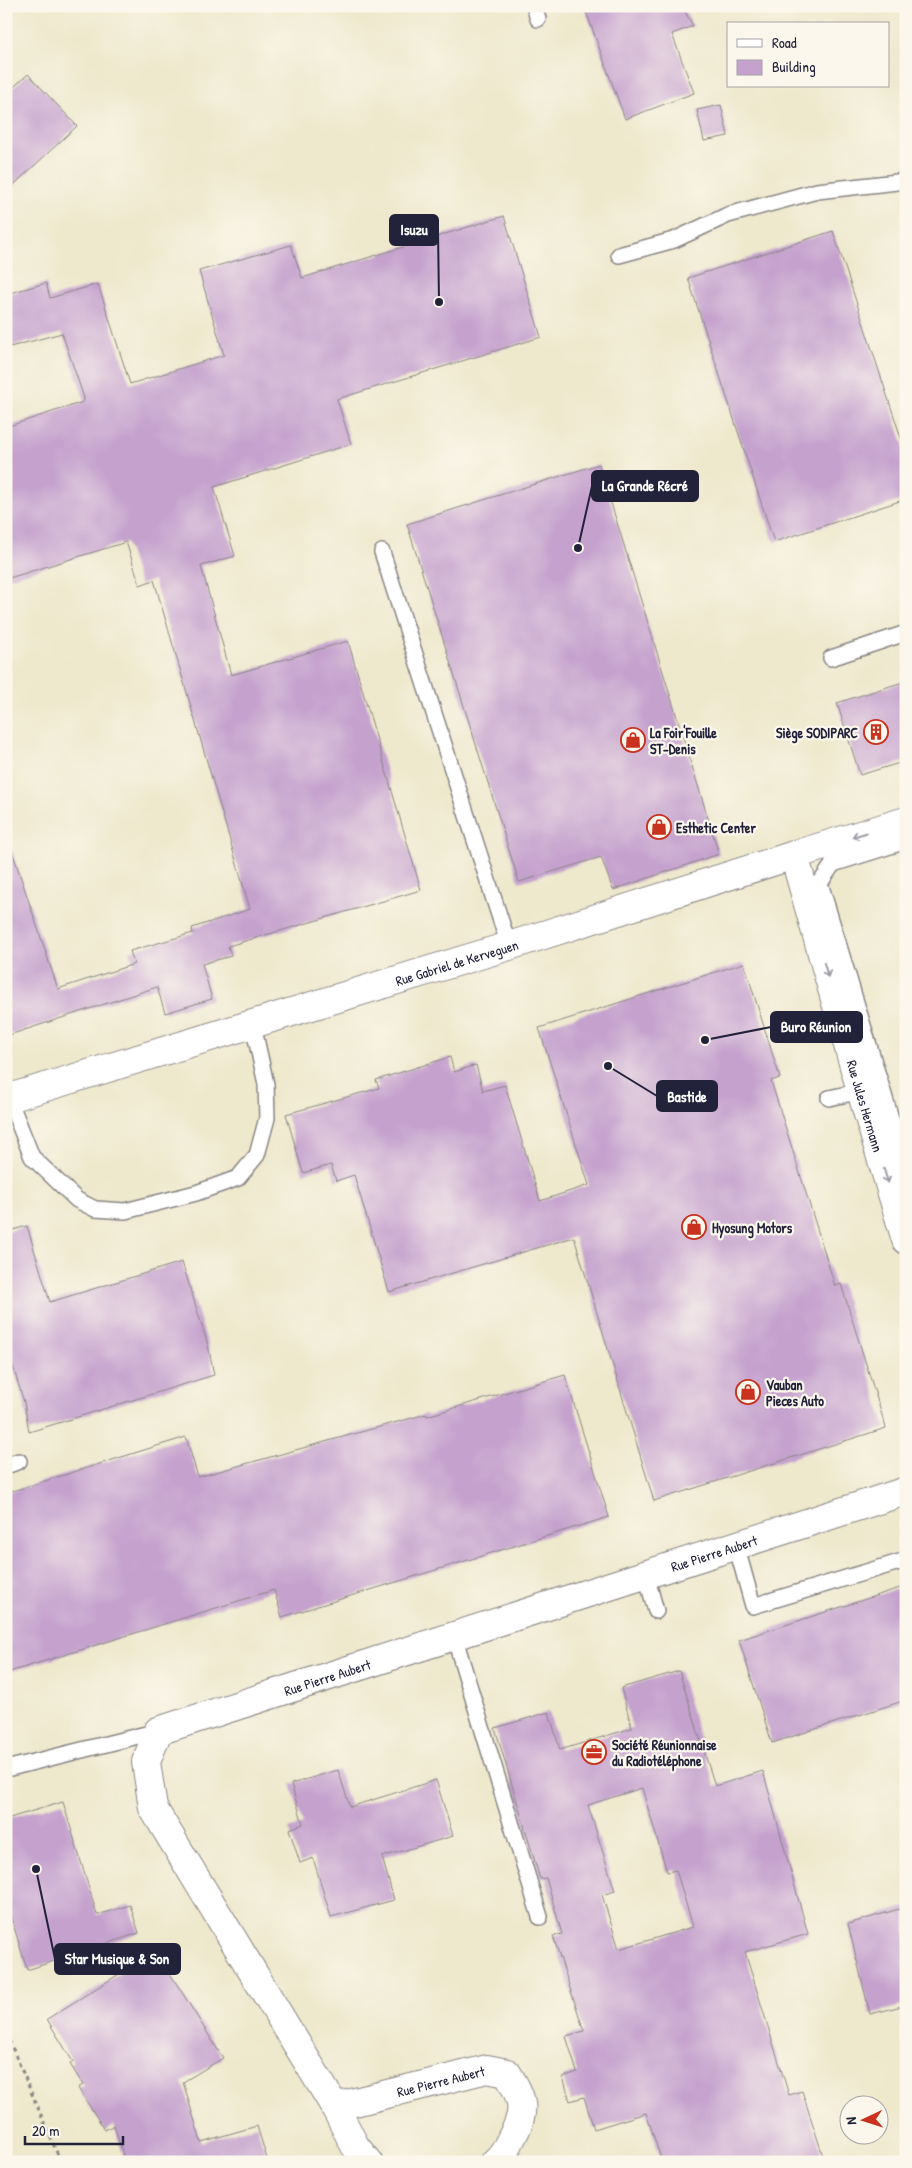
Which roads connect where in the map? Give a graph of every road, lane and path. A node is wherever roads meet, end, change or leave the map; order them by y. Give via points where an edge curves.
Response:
1 (906, 181) edge
2 (619, 256) dead end
3 (382, 552) dead end
4 (906, 633) edge
5 (831, 658) dead end
6 (906, 821) edge
7 (906, 841) edge
8 (794, 856) junction
9 (509, 946) junction
10 (253, 1025) junction
11 (860, 1091) junction
12 (829, 1098) dead end
13 (8, 1099) edge
14 (906, 1168) edge
15 (906, 1240) edge
16 (906, 1491) edge
17 (736, 1546) junction
18 (906, 1560) edge
19 (646, 1575) junction
20 (656, 1611) dead end
21 (454, 1636) junction
22 (158, 1731) junction
23 (6, 1769) edge
24 (540, 1917) dead end
25 (6, 2033) edge
26 (334, 2107) junction
27 (61, 2162) edge
28 (368, 2162) edge
29 (495, 2162) edge

1 - 2 lane via 817,191 728,215 674,240
3 - 9 lane
4 - 5 lane
6 -> 8 street, Rue Gabriel de Kerveguen
7 - 14 lane via 833,864 820,883
8 - 9 street, Rue Gabriel de Kerveguen
8 -> 11 street, Rue Jules Hermann
9 - 10 street, Rue Gabriel de Kerveguen
10 - 13 street, Rue Gabriel de Kerveguen
10 - 13 lane via 266,1084 267,1118 257,1155 238,1178 196,1193 124,1211 95,1209 77,1200 32,1157
11 - 12 lane
11 -> 15 street, Rue Jules Hermann
16 - 17 street, Rue Pierre Aubert
17 - 18 lane via 753,1606
17 - 19 street, Rue Pierre Aubert
19 - 20 lane
19 - 21 street, Rue Pierre Aubert
21 - 22 street, Rue Pierre Aubert
21 - 24 lane
22 - 23 lane
22 - 26 street via 146,1762 153,1808
25 - 27 path
26 - 28 street via 354,2146
26 - 29 street, Rue Pierre Aubert via 487,2069 507,2073 519,2092 522,2118 503,2155

